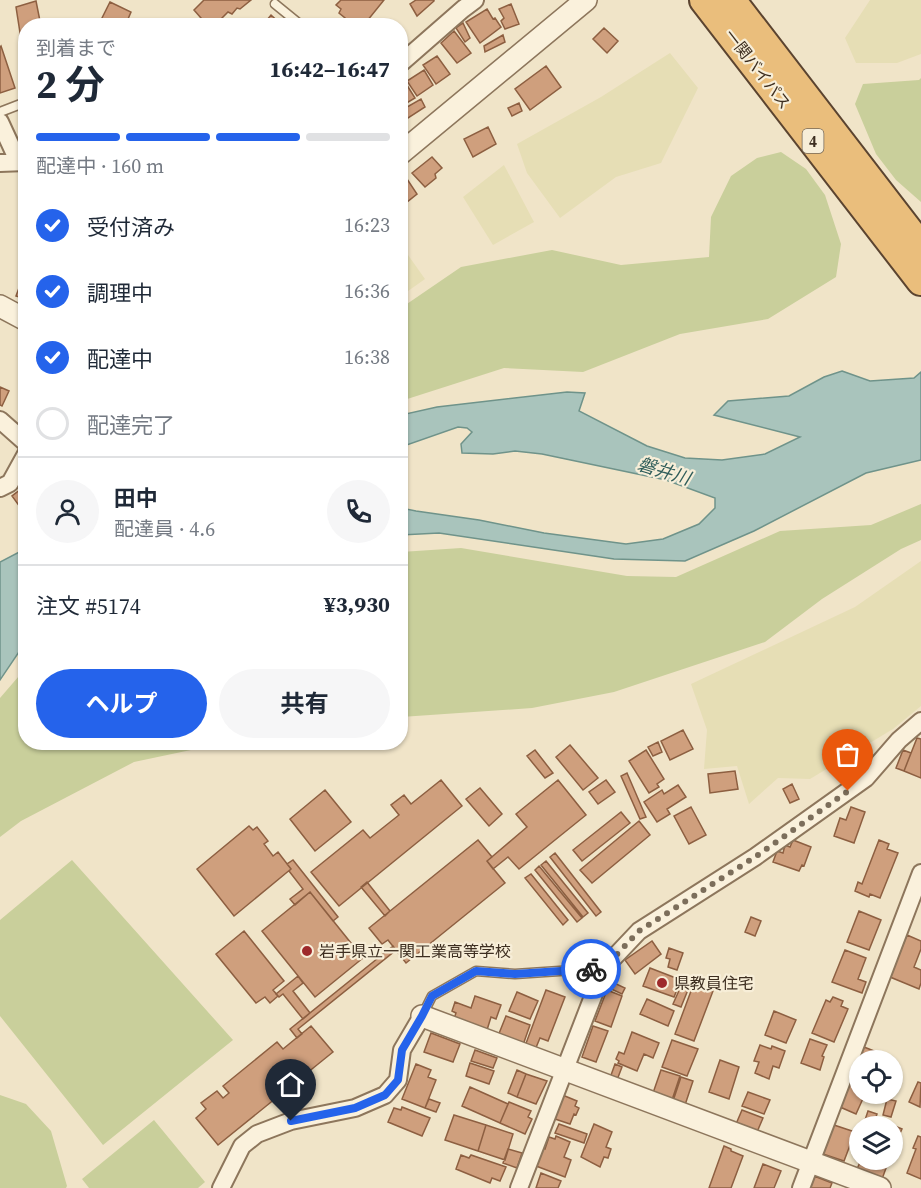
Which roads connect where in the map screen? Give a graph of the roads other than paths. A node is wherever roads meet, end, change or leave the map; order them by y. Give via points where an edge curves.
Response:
1 (475, 0) edge
2 (586, 0) edge
3 (704, 0) edge
4 (730, 0) edge
5 (275, 4) dead end
6 (292, 18) edge
7 (408, 57) edge
8 (18, 105) edge
9 (0, 112) edge
10 (0, 122) edge
11 (408, 147) edge
12 (18, 155) edge
13 (18, 162) edge
14 (0, 163) edge
15 (921, 247) edge
16 (921, 281) edge
17 (0, 306) edge
18 (18, 316) edge
19 (0, 420) edge
20 (18, 436) edge
21 (18, 468) edge
22 (0, 488) edge
23 (921, 721) edge
24 (921, 873) edge
25 (905, 917) junction
26 (921, 924) edge
27 (604, 968) junction
28 (422, 1016) junction
29 (564, 1070) junction
30 (811, 1162) junction
31 (221, 1188) edge
32 (519, 1188) edge
33 (801, 1188) edge
34 (880, 1188) edge

1 - 7 street
2 - 11 street
3 - 16 highway, 一関バイパス / 4
4 - 15 highway, 一関バイパス / 4
5 - 6 lane
8 - 9 lane
10 - 12 street
13 - 14 street
17 - 18 street
19 - 20 street
21 - 22 street via 10,483
23 - 27 street via 866,778 755,857 639,931
24 - 25 street
25 - 26 street
25 - 30 street
27 - 28 lane via 515,974 476,971 432,996
27 - 29 street
28 - 29 street
28 - 31 street via 402,1050 398,1080 385,1095 355,1108 291,1121 257,1134 242,1146
29 - 30 street
29 - 32 street
30 - 33 street
30 - 34 street

